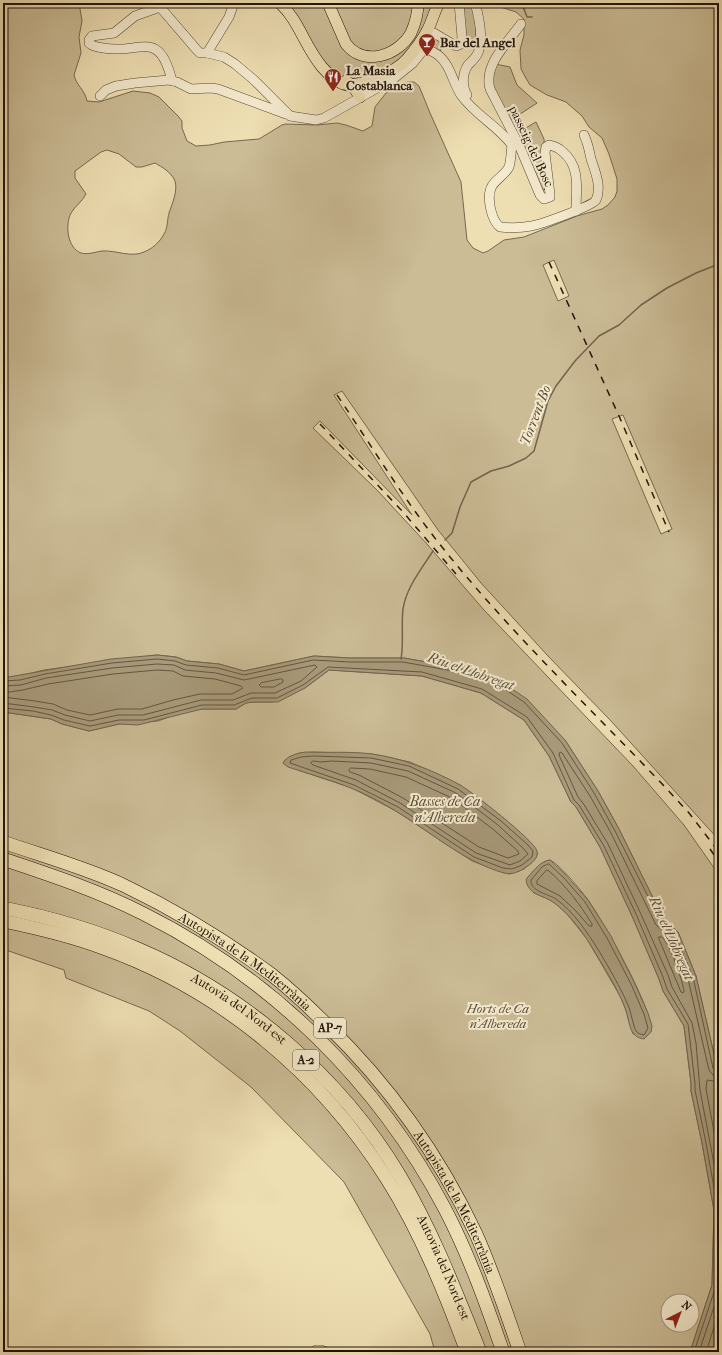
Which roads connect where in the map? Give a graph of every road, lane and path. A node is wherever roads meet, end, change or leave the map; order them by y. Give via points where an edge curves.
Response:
1 (234, 3) edge
2 (280, 3) edge
3 (328, 3) edge
4 (418, 3) edge
5 (459, 3) edge
6 (475, 3) edge
7 (435, 4) edge
8 (159, 5) edge
9 (521, 24) dead end
10 (423, 43) junction
11 (412, 52) junction
12 (207, 53) junction
13 (370, 74) junction
14 (336, 77) junction
15 (172, 81) junction
16 (354, 94) junction
17 (100, 96) dead end
18 (478, 113) junction
19 (290, 116) junction
20 (584, 135) dead end
21 (516, 145) junction
22 (576, 211) junction
23 (3, 842) edge
24 (3, 859) edge
25 (3, 908) edge
26 (3, 921) edge
27 (314, 1352) edge
28 (326, 1352) edge
29 (467, 1352) edge
30 (480, 1352) edge
31 (503, 1352) edge
32 (520, 1352) edge

1 - 12 street via 229,17
2 - 14 main road via 294,20 316,60
3 - 4 main road via 346,44 358,54 370,58 388,53 404,41 414,26
5 - 10 street via 461,44 456,46 434,33
6 - 18 street via 479,22 479,50 467,67 463,85
7 - 10 main road
8 - 12 street via 200,53
8 - 15 street via 136,16 114,33 92,36 89,43 93,46 119,50 152,48 161,53
9 - 21 street, passeig del Bosc via 497,57 488,82
10 - 11 main road
10 - 16 street via 414,62 404,71
10 - 18 street via 442,59 461,95
11 - 13 main road
11 - 16 main road via 406,60 392,69 368,80
12 - 19 street via 224,57 235,64
13 - 14 main road via 351,79
13 - 16 main road
14 - 16 main road
15 - 17 street via 135,82 106,90
15 - 19 street via 191,89 218,89
16 - 19 street via 324,118 316,120
18 - 21 street
20 - 22 street via 596,172 597,196 594,203
21 - 22 street via 508,168 490,190 491,208 496,224 500,227 530,227
21 - 22 street, passeig del Bosc via 544,199 550,197 546,147 555,146 568,156 576,171
23 - 32 highway, Autopista de la Mediterrània / AP-7 via 123,885 176,912 273,976 346,1043 400,1108 425,1142 450,1184 484,1253
24 - 31 highway, Autopista de la Mediterrània / AP-7 via 94,891 174,930 258,986 330,1050 388,1119 433,1188 459,1237 477,1279
25 - 30 highway, Autovia del Nord-est / A-2 via 79,927 164,960 234,1002 307,1061 356,1114 399,1175 428,1227
26 - 29 highway, Autovia del Nord-est / A-2 via 75,938 153,968 222,1008 287,1059 356,1133 387,1179 428,1255
27 - 28 street

